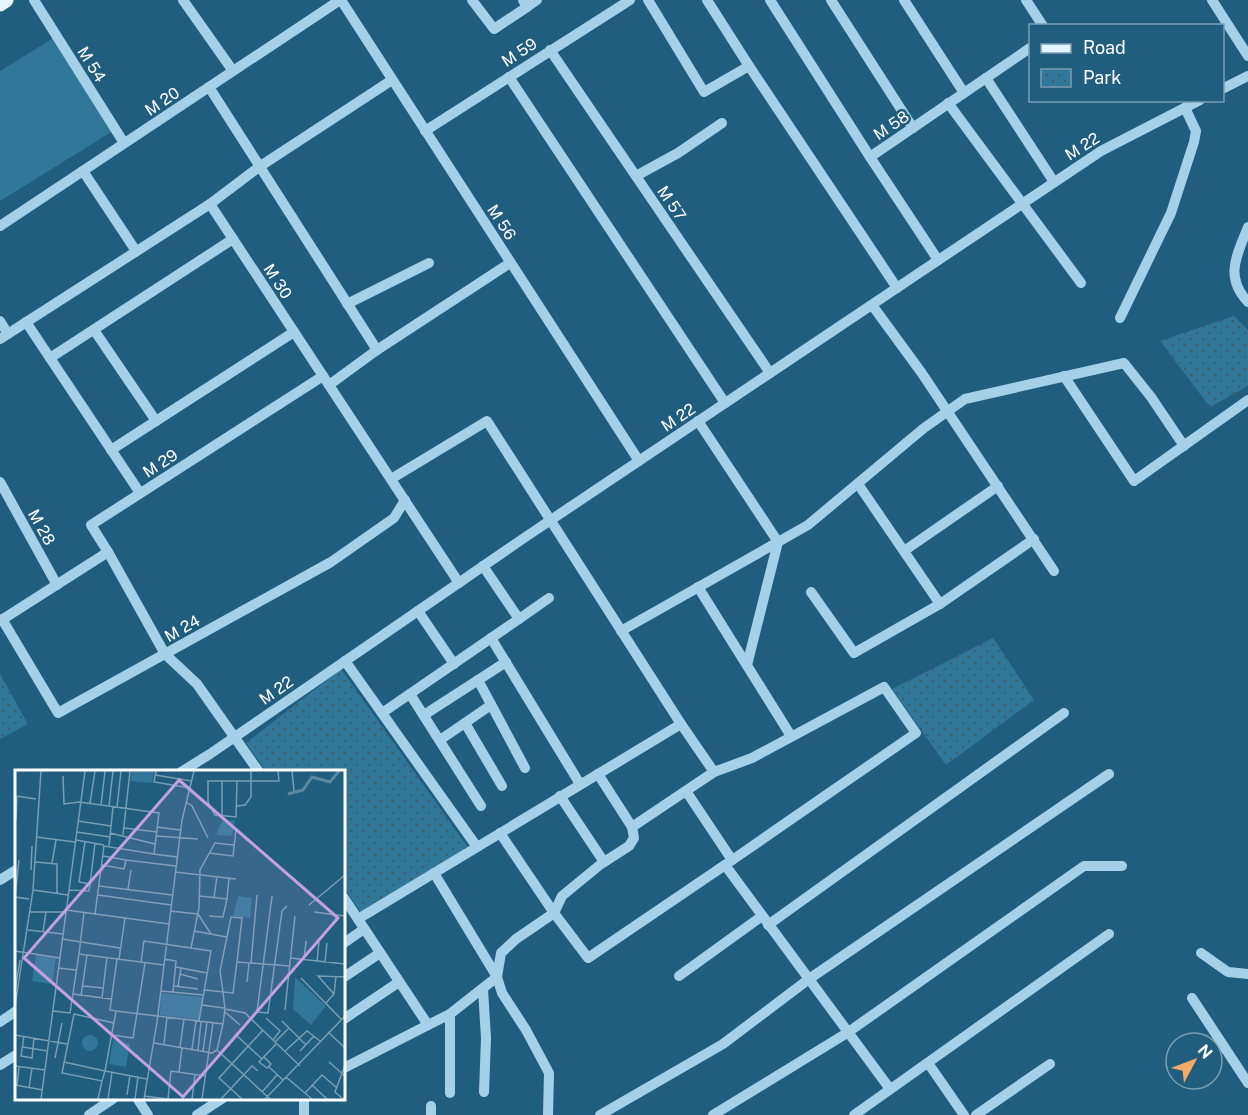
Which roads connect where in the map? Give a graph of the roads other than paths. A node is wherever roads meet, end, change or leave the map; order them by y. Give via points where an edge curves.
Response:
1 (6, 0) edge
2 (34, 0) edge
3 (183, 0) edge
4 (340, 0) edge
5 (472, 0) edge
6 (537, 0) edge
7 (630, 0) edge
8 (648, 0) edge
9 (707, 0) edge
10 (770, 0) edge
11 (831, 0) edge
12 (904, 0) edge
13 (1026, 0) edge
14 (1212, 0) edge
15 (525, 3) edge
16 (0, 4) edge
17 (326, 4) edge
18 (1042, 24) edge
19 (1029, 49) edge
20 (550, 50) junction
21 (1248, 56) edge
22 (748, 66) junction
23 (233, 71) junction
24 (1248, 76) edge
25 (508, 77) junction
26 (986, 78) junction
27 (392, 80) junction
28 (209, 87) junction
29 (1224, 88) edge
30 (964, 93) junction
31 (1196, 102) edge
32 (948, 103) junction
33 (1185, 108) junction
34 (722, 123) dead end
35 (913, 128) junction
36 (425, 131) junction
37 (124, 143) junction
38 (870, 157) junction
39 (259, 167) junction
40 (84, 171) junction
41 (636, 176) junction
42 (1054, 182) junction
43 (1022, 203) junction
44 (210, 204) junction
45 (0, 226) edge
46 (1248, 228) edge
47 (233, 239) junction
48 (136, 251) junction
49 (938, 260) junction
50 (429, 263) dead end
51 (510, 263) junction
52 (1081, 283) dead end
53 (897, 288) junction
54 (1248, 302) edge
55 (347, 304) junction
56 (872, 305) junction
57 (1120, 318) dead end
58 (0, 321) edge
59 (26, 322) junction
60 (94, 330) junction
61 (294, 332) junction
62 (4, 336) edge
63 (377, 350) junction
64 (50, 358) junction
65 (770, 373) junction
66 (1064, 376) junction
67 (326, 380) junction
68 (1248, 400) edge
69 (725, 403) junction
70 (947, 411) junction
71 (156, 421) junction
72 (699, 421) junction
73 (1184, 446) junction
74 (111, 450) junction
75 (639, 461) junction
76 (391, 479) junction
77 (0, 482) edge
78 (858, 484) junction
79 (998, 486) junction
80 (140, 494) junction
81 (405, 500) junction
82 (551, 520) junction
83 (1034, 539) junction
84 (778, 542) junction
85 (904, 550) junction
86 (108, 552) junction
87 (483, 566) junction
88 (1054, 571) dead end
89 (459, 583) junction
90 (57, 585) junction
91 (698, 587) junction
92 (811, 592) dead end
93 (549, 598) dead end
94 (940, 604) junction
95 (418, 611) junction
96 (519, 619) junction
97 (1, 620) edge
98 (621, 631) junction
99 (491, 638) junction
100 (165, 654) junction
101 (345, 661) junction
102 (506, 662) junction
103 (454, 664) junction
104 (747, 665) junction
105 (477, 680) junction
106 (410, 694) junction
107 (491, 705) junction
108 (382, 713) junction
109 (1064, 713) dead end
110 (424, 715) junction
111 (465, 723) junction
112 (681, 724) junction
113 (236, 736) junction
114 (791, 736) junction
115 (440, 740) junction
116 (525, 768) dead end
117 (183, 770) edge
118 (258, 770) edge
119 (714, 772) junction
120 (598, 774) junction
121 (1109, 774) dead end
122 (580, 784) junction
123 (502, 786) dead end
124 (686, 791) junction
125 (560, 796) junction
126 (481, 806) dead end
127 (632, 827) junction
128 (500, 833) junction
129 (477, 847) junction
130 (604, 862) junction
131 (728, 862) junction
132 (1122, 866) dead end
133 (15, 871) edge
134 (434, 873) junction
135 (0, 880) edge
136 (345, 904) edge
137 (554, 913) junction
138 (358, 919) junction
139 (765, 920) junction
140 (364, 929) junction
141 (1109, 934) dead end
142 (345, 942) edge
143 (380, 953) junction
144 (1201, 953) dead end
145 (1248, 974) edge
146 (345, 976) edge
147 (679, 976) dead end
148 (497, 977) junction
149 (808, 979) junction
150 (399, 982) junction
151 (483, 989) junction
152 (1192, 998) dead end
153 (15, 1012) edge
154 (450, 1014) junction
155 (345, 1018) edge
156 (0, 1022) edge
157 (428, 1025) junction
158 (848, 1033) junction
159 (15, 1056) edge
160 (928, 1063) junction
161 (0, 1065) edge
162 (1050, 1065) dead end
163 (345, 1067) edge
164 (1248, 1083) edge
165 (891, 1089) junction
166 (484, 1092) dead end
167 (450, 1093) dead end
168 (111, 1100) edge
169 (138, 1100) edge
170 (220, 1100) edge
171 (89, 1115) edge
172 (148, 1115) edge
173 (197, 1115) edge
174 (548, 1115) edge
175 (600, 1115) edge
176 (713, 1115) edge
177 (854, 1115) edge
178 (964, 1115) edge
179 (976, 1115) edge

1 - 16 main road
2 - 37 street, M 54
3 - 23 street
4 - 17 street, M 20
4 - 27 street, M 56
5 - 15 street via 494,29
6 - 15 street
7 - 20 street, M 59
8 - 22 street via 704,92
9 - 22 street
10 - 38 street
11 - 35 street
12 - 30 street
13 - 18 street
14 - 21 street
17 - 23 street, M 20
19 - 26 street, M 58
20 - 25 street, M 59
20 - 41 street, M 57
22 - 53 street
23 - 28 street, M 20
24 - 29 street
25 - 36 street, M 59
25 - 69 street
26 - 30 street, M 58
26 - 42 street
27 - 36 street, M 56
27 - 39 street
28 - 37 street, M 20
28 - 39 street
30 - 32 street, M 58
31 - 33 street, M 22
32 - 35 street, M 58
32 - 43 street
33 - 42 street, M 22 via 1101,151
33 - 57 street via 1196,131 1181,183 1171,213
34 - 41 street
35 - 38 street, M 58
36 - 51 street, M 56
37 - 40 street, M 20
38 - 49 street, M 58
39 - 44 street
39 - 55 street
40 - 45 street, M 20
40 - 48 street
41 - 65 street, M 57
42 - 43 street, M 22
43 - 49 street, M 22
43 - 52 street
44 - 47 street, M 30
44 - 48 street
46 - 54 street via 1233,266 1239,293
47 - 60 street
47 - 61 street, M 30
48 - 59 street
49 - 53 street, M 22
50 - 55 street
51 - 63 street, M 29
51 - 75 street, M 56
53 - 56 street, M 22
55 - 63 street
56 - 65 street, M 22
56 - 70 street
58 - 62 street
59 - 62 street
59 - 64 street
60 - 64 street
60 - 71 street
61 - 67 street, M 30
61 - 71 street
63 - 67 street, M 29
64 - 74 street
65 - 69 street, M 22
66 - 70 street via 964,399
66 - 73 street via 1124,363
66 - 73 street via 1134,481
67 - 76 street, M 30
67 - 80 street, M 29
68 - 73 street
69 - 72 street, M 22
70 - 78 street
70 - 79 street
71 - 74 street
72 - 75 street, M 22
72 - 84 street
74 - 80 street
75 - 82 street, M 22
76 - 81 street, M 30
76 - 82 street via 487,421
77 - 90 street, M 28
78 - 84 street via 808,525
78 - 85 street
79 - 83 street
79 - 85 street
80 - 86 street, M 29 via 91,525
81 - 89 street, M 30
81 - 100 street, M 24 via 394,518 331,562
82 - 87 street, M 22
82 - 98 street
83 - 88 street
83 - 94 street
84 - 91 street
84 - 104 street
85 - 94 street
86 - 90 street
86 - 100 street
87 - 89 street, M 22
87 - 96 street
89 - 95 street, M 22
90 - 97 street
91 - 98 street
91 - 104 street
92 - 94 street via 854,653
93 - 96 street
95 - 101 street, M 22
95 - 103 street
96 - 99 street
97 - 100 street, M 24 via 58,713
98 - 112 street
99 - 102 street
99 - 103 street
100 - 113 street via 197,684
101 - 108 street
101 - 113 street, M 22
102 - 105 street
102 - 122 street
103 - 106 street
104 - 114 street
105 - 107 street
105 - 110 street
106 - 108 street
106 - 110 street
107 - 111 street
107 - 116 street
108 - 129 street
109 - 139 street
110 - 115 street
111 - 115 street
111 - 123 street
112 - 119 street
112 - 120 street
113 - 117 street, M 22
113 - 118 street
114 - 119 street via 752,758
114 - 131 street via 884,687 916,733
115 - 126 street
119 - 124 street
120 - 122 street
120 - 127 street
121 - 149 street
122 - 125 street
124 - 127 street
124 - 131 street
125 - 128 street
125 - 130 street
127 - 130 street via 633,842
128 - 129 street
128 - 137 street
129 - 134 street
130 - 137 street via 562,896
131 - 137 street via 588,958
131 - 139 street
132 - 158 street via 1084,866
133 - 135 street
134 - 138 street
134 - 148 street
136 - 138 street
137 - 148 street via 501,953
138 - 140 street
139 - 147 street
139 - 149 street
140 - 142 street
140 - 143 street
141 - 160 street
143 - 146 street
143 - 150 street
144 - 145 street via 1228,972
148 - 151 street
148 - 174 street via 502,993 549,1073
149 - 158 street
149 - 175 street via 723,1044
150 - 155 street
150 - 157 street
151 - 154 street
151 - 166 street
152 - 164 street
153 - 156 street
154 - 157 street
154 - 167 street
157 - 163 street
158 - 165 street
158 - 176 street
159 - 161 street
160 - 165 street
160 - 178 street
162 - 179 street
165 - 177 street
168 - 171 street
169 - 172 street
170 - 173 street

